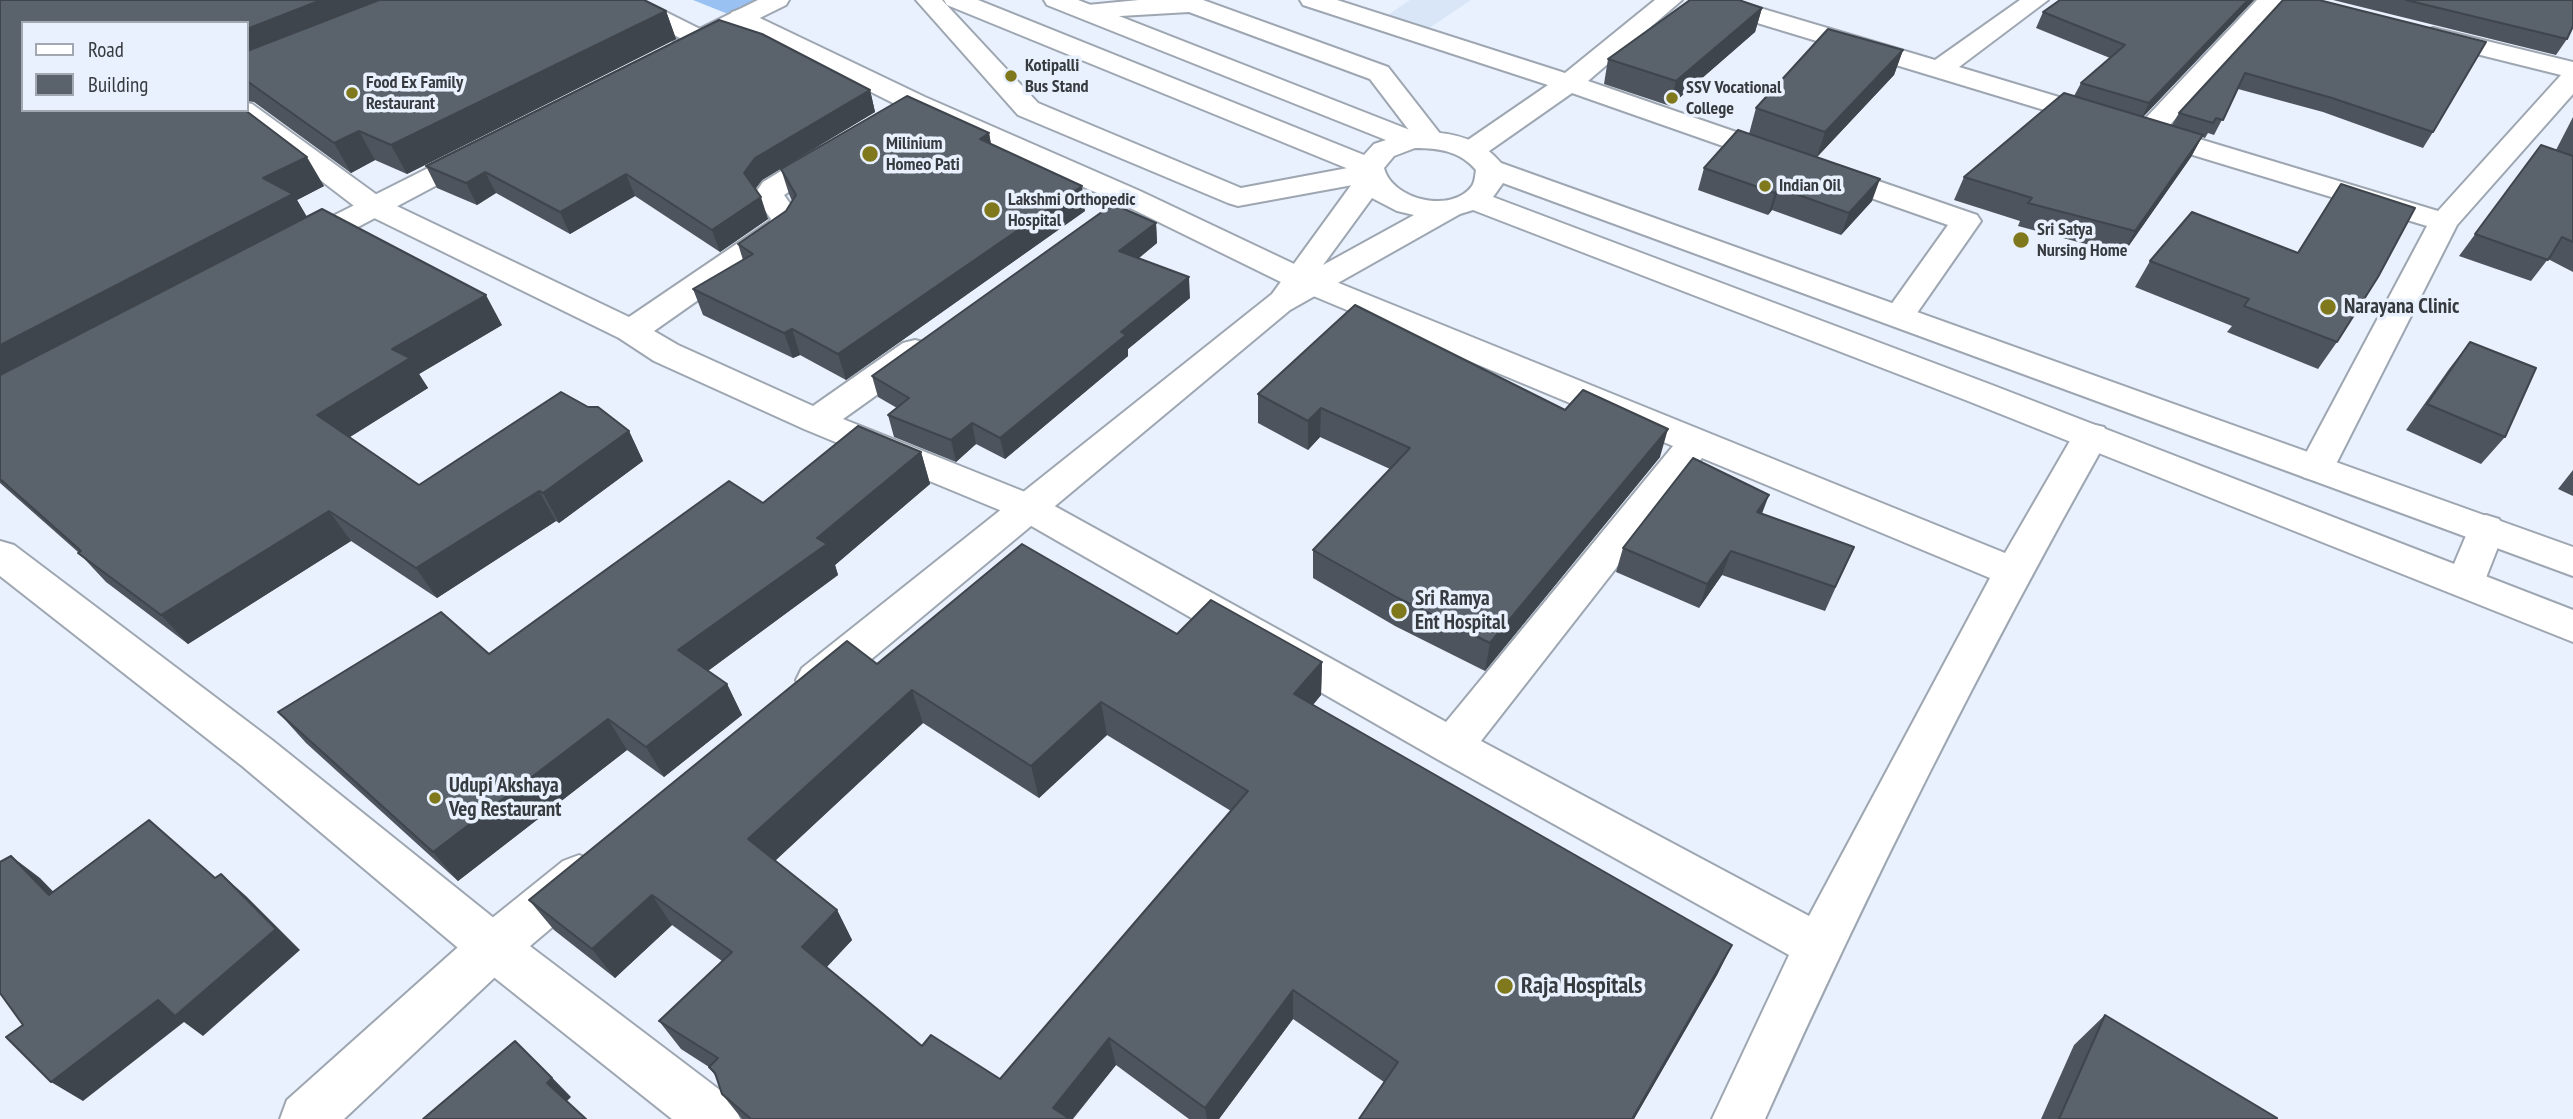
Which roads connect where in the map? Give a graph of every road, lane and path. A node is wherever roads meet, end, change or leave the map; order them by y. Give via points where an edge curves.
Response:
1 (623, 0) edge
2 (777, 0) edge
3 (928, 0) edge
4 (956, 0) edge
5 (1056, 0) edge
6 (1312, 0) edge
7 (1671, 0) edge
8 (1707, 0) edge
9 (2036, 0) edge
10 (2271, 0) edge
11 (1086, 11) junction
12 (741, 18) junction
13 (2414, 31) edge
14 (699, 38) junction
15 (663, 57) edge
16 (1938, 70) junction
17 (2573, 70) edge
18 (2573, 78) edge
19 (1569, 83) junction
20 (245, 112) edge
21 (2146, 134) junction
22 (506, 138) edge
23 (856, 138) edge
24 (1422, 140) junction
25 (1482, 159) junction
26 (1369, 173) junction
27 (1130, 197) junction
28 (1462, 204) junction
29 (373, 206) junction
30 (1097, 221) edge
31 (2444, 222) junction
32 (276, 258) edge
33 (1297, 288) junction
34 (1899, 316) junction
35 (631, 331) junction
36 (939, 333) edge
37 (816, 421) junction
38 (2091, 436) junction
39 (1697, 440) junction
40 (2316, 468) junction
41 (1027, 506) junction
42 (2486, 529) junction
43 (0, 555) edge
44 (2573, 562) edge
45 (2013, 572) junction
46 (2466, 583) junction
47 (2573, 625) edge
48 (792, 700) edge
49 (1452, 746) junction
50 (610, 850) edge
51 (1818, 946) junction
52 (493, 947) junction
53 (306, 1119) edge
54 (714, 1119) edge
55 (1738, 1119) edge

1 - 14 street
2 - 12 street
3 - 26 street via 1028,109 1238,197
4 - 26 street
5 - 11 street
6 - 19 street
7 - 19 street
8 - 16 street
9 - 16 street
10 - 21 street
11 - 24 street
11 - 24 street via 1191,4 1379,73
12 - 14 street
12 - 27 street via 904,110
13 - 17 street
14 - 15 street
16 - 21 street
18 - 31 street via 2521,152
19 - 25 street
19 - 34 street via 1966,221
20 - 29 street
21 - 31 street
22 - 29 street
23 - 35 street via 773,188 771,201 786,219 781,228
24 - 25 street
24 - 26 street via 1384,150
25 - 28 street via 1492,180 1486,191
25 - 34 street
26 - 28 street via 1378,191 1392,200 1411,206
26 - 33 street
27 - 30 street
27 - 33 street
28 - 33 street
28 - 38 street
29 - 32 street
29 - 35 street
31 - 40 street
33 - 39 street
33 - 41 street
34 - 40 street
35 - 37 street via 666,353
36 - 37 street
37 - 41 street
38 - 45 street
38 - 46 street
39 - 45 street
39 - 49 street
40 - 42 street
41 - 48 street
41 - 49 street
42 - 44 street
42 - 46 street
43 - 52 street via 257,753
45 - 51 street
46 - 47 street
49 - 51 street
50 - 52 street
51 - 55 street
52 - 53 street
52 - 54 street

